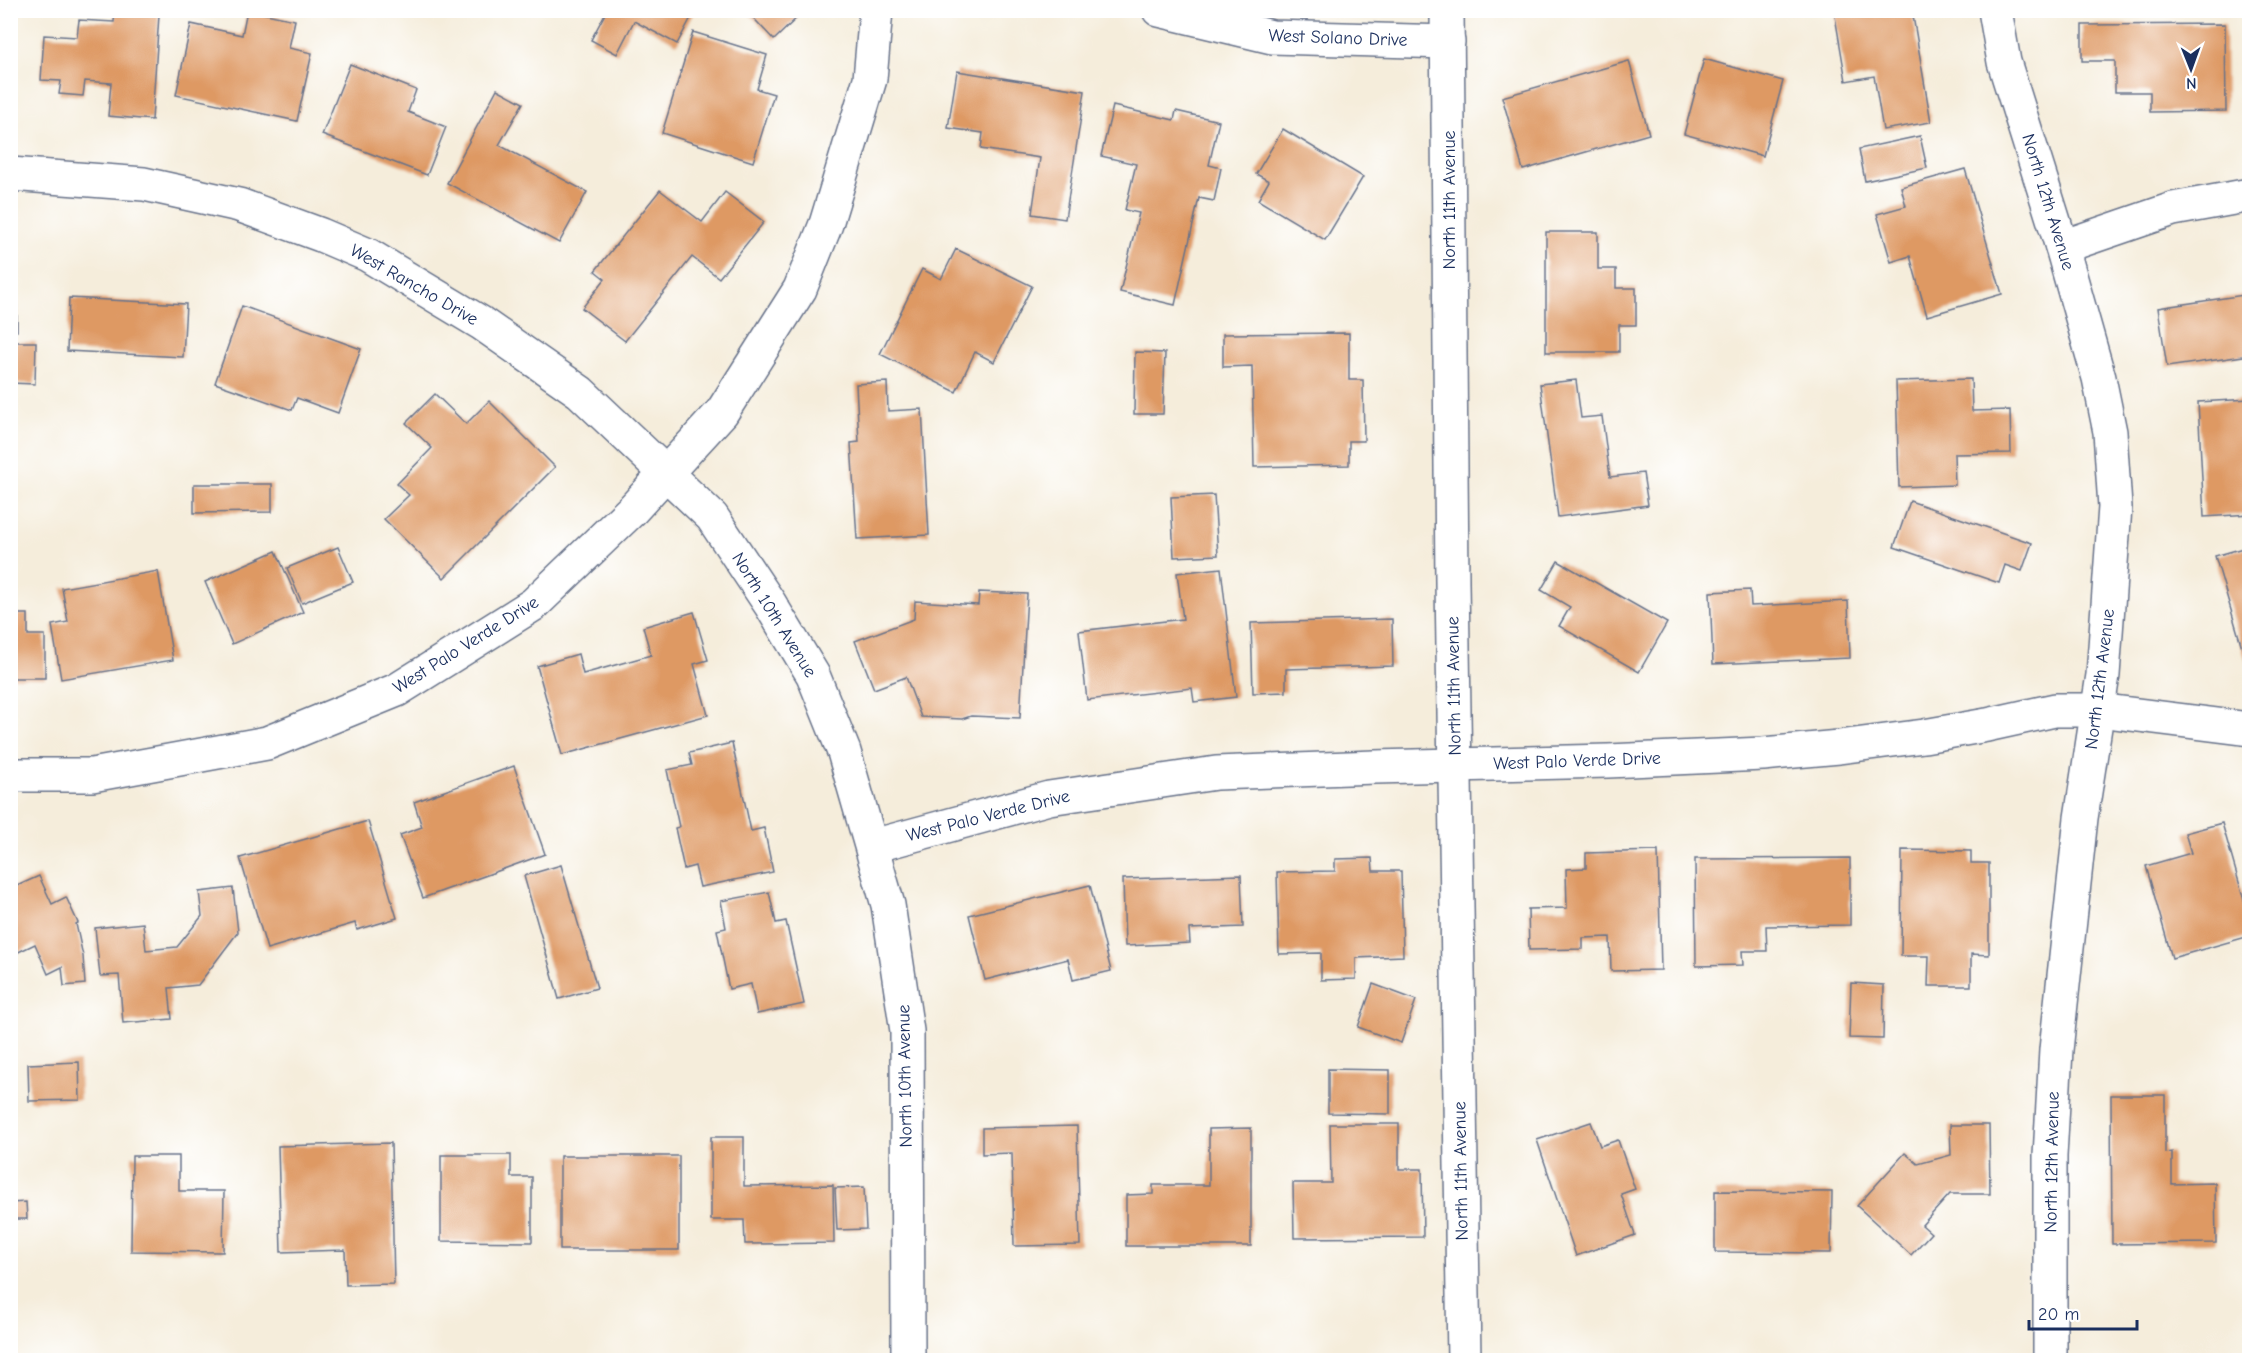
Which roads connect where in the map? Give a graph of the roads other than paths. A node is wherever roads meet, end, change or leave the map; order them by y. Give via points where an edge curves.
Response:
1 (876, 10) edge
2 (1159, 10) edge
3 (1995, 10) edge
4 (1448, 26) edge
5 (10, 174) edge
6 (2250, 195) edge
7 (2062, 247) junction
8 (666, 472) junction
9 (2098, 710) junction
10 (2250, 729) edge
11 (1456, 765) junction
12 (10, 776) edge
13 (873, 846) junction
14 (909, 1360) edge
15 (1464, 1360) edge
16 (2050, 1360) edge

1 - 8 street via 870,79 826,224 800,289 722,412
2 - 4 street, West Solano Drive via 1272,37
3 - 7 street, North 12th Avenue via 2004,62
4 - 11 street, North 11th Avenue
5 - 8 street, West Rancho Drive via 144,184 239,205 368,255 481,323 580,392
6 - 7 street via 2172,209
7 - 9 street, North 12th Avenue via 2110,432 2115,507
8 - 12 street, West Palo Verde Drive via 534,604 397,690 267,743 92,775
8 - 13 street, North 10th Avenue via 712,517 813,675 844,752
9 - 10 street, West Palo Verde Drive
9 - 11 street, West Palo Verde Drive via 2055,710 1924,736 1763,754
9 - 16 street, North 12th Avenue via 2081,818 2056,1050 2050,1156
11 - 13 street, West Palo Verde Drive via 1216,773 1048,798
11 - 15 street, North 11th Avenue
13 - 14 street, North 10th Avenue via 888,905 907,1031

